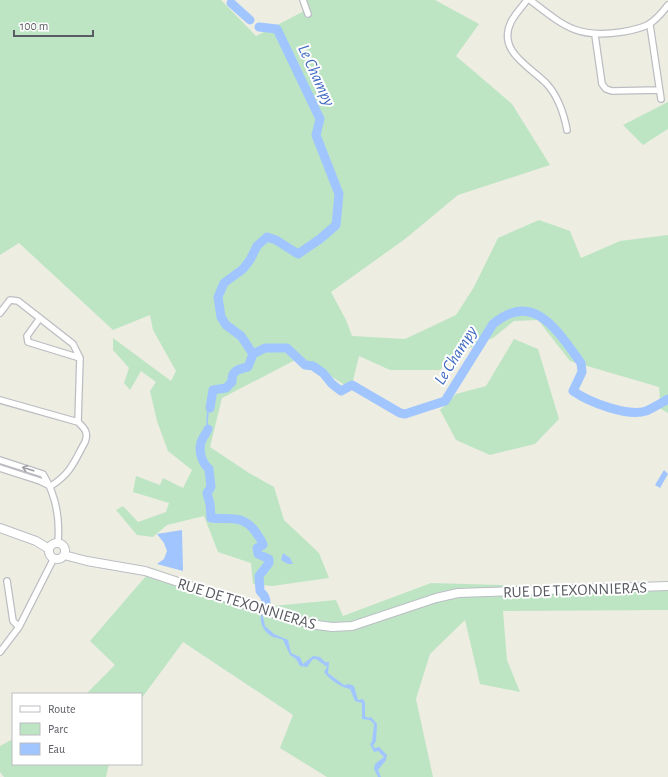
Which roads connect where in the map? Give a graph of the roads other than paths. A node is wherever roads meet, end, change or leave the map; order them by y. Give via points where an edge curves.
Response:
1 (303, 0) edge
2 (529, 0) edge
3 (668, 5) edge
4 (308, 14) dead end
5 (650, 25) junction
6 (595, 35) junction
7 (659, 90) junction
8 (661, 99) dead end
9 (567, 130) dead end
10 (0, 313) edge
11 (40, 318) junction
12 (80, 358) junction
13 (0, 400) edge
14 (78, 422) junction
15 (0, 460) edge
16 (0, 468) edge
17 (51, 486) junction
18 (0, 528) edge
19 (58, 542) junction
20 (49, 549) junction
21 (64, 555) junction
22 (54, 558) junction
23 (7, 581) dead end
24 (668, 586) edge
25 (19, 627) junction
26 (0, 652) edge

1 - 4 street
2 - 6 street via 562,24
2 - 9 street via 511,21 507,33 508,43 516,57 547,84 564,114
3 - 5 street
5 - 6 street via 641,29
5 - 7 street
6 - 7 street via 602,84 606,89
7 - 8 street
10 - 11 street via 10,300 18,301
11 - 12 street via 73,344
11 - 12 street via 27,336 28,342
12 - 14 street
13 - 14 street
14 - 17 street via 86,430 86,442 64,477
17 -> 15 street via 43,474
16 - 17 street
17 - 19 street via 57,510
18 - 20 main road via 36,541
19 - 20 main road via 52,544
19 - 21 main road via 64,547
20 - 22 main road via 49,554
21 - 22 main road via 60,559
21 - 24 main road, RUE DE TEXONNIERAS via 145,571 310,624 332,627 352,626 458,593
22 - 25 street
23 - 25 street via 13,621
25 - 26 street

